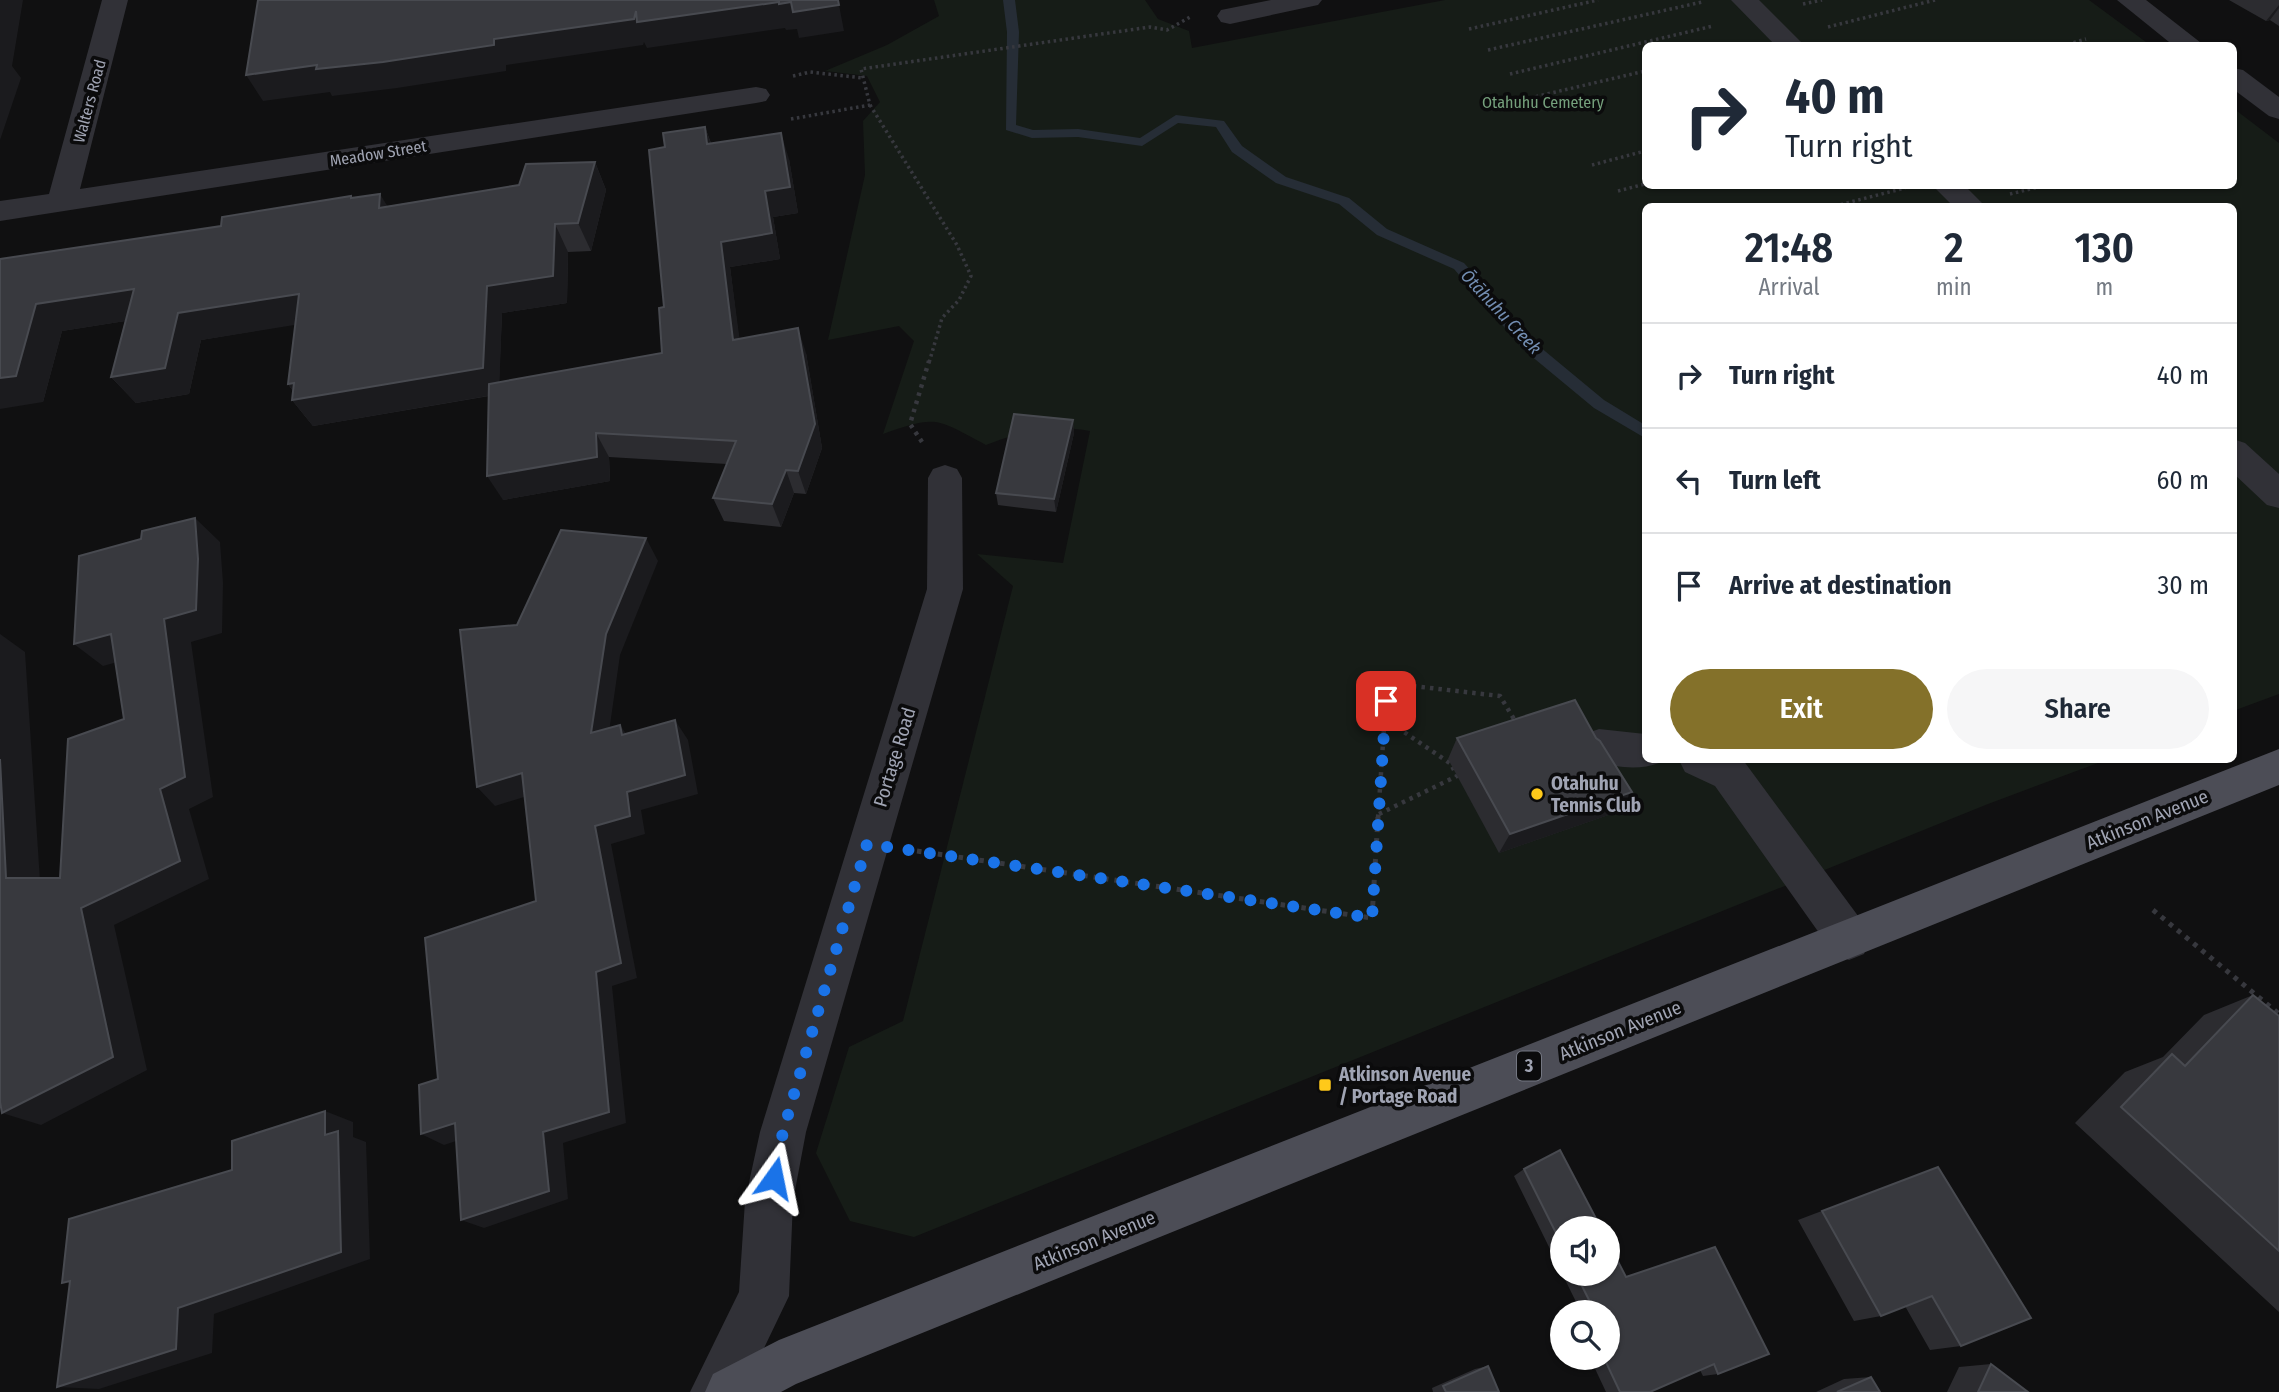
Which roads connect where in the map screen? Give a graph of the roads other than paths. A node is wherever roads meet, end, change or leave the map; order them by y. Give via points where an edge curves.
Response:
1 (115, 0) edge
2 (1309, 0) edge
3 (2130, 0) edge
4 (1751, 8) edge
5 (1230, 16) dead end
6 (1788, 42) edge
7 (2187, 42) edge
8 (2237, 79) edge
9 (756, 95) road end
10 (2279, 110) edge
11 (1951, 189) edge
12 (62, 201) junction
13 (1967, 203) edge
14 (0, 211) edge
15 (2237, 456) edge
16 (944, 478) road end
17 (2279, 495) edge
18 (1600, 746) edge
19 (1642, 751) edge
20 (1706, 763) edge
21 (2279, 767) edge
22 (1849, 939) junction
23 (716, 1392) edge
24 (731, 1392) edge

1 - 12 street, Walters Road
2 - 5 street
3 - 7 street
4 - 6 street
8 - 10 street
9 - 12 street, Meadow Street
11 - 13 street
12 - 14 street, Meadow Street
15 - 17 street
16 - 23 street, Portage Road via 945,589 783,1132 769,1200 764,1296
18 - 19 street
20 - 22 street via 1729,772
21 - 22 main road, Atkinson Avenue / 3
22 - 24 main road, Atkinson Avenue / 3 via 779,1365

